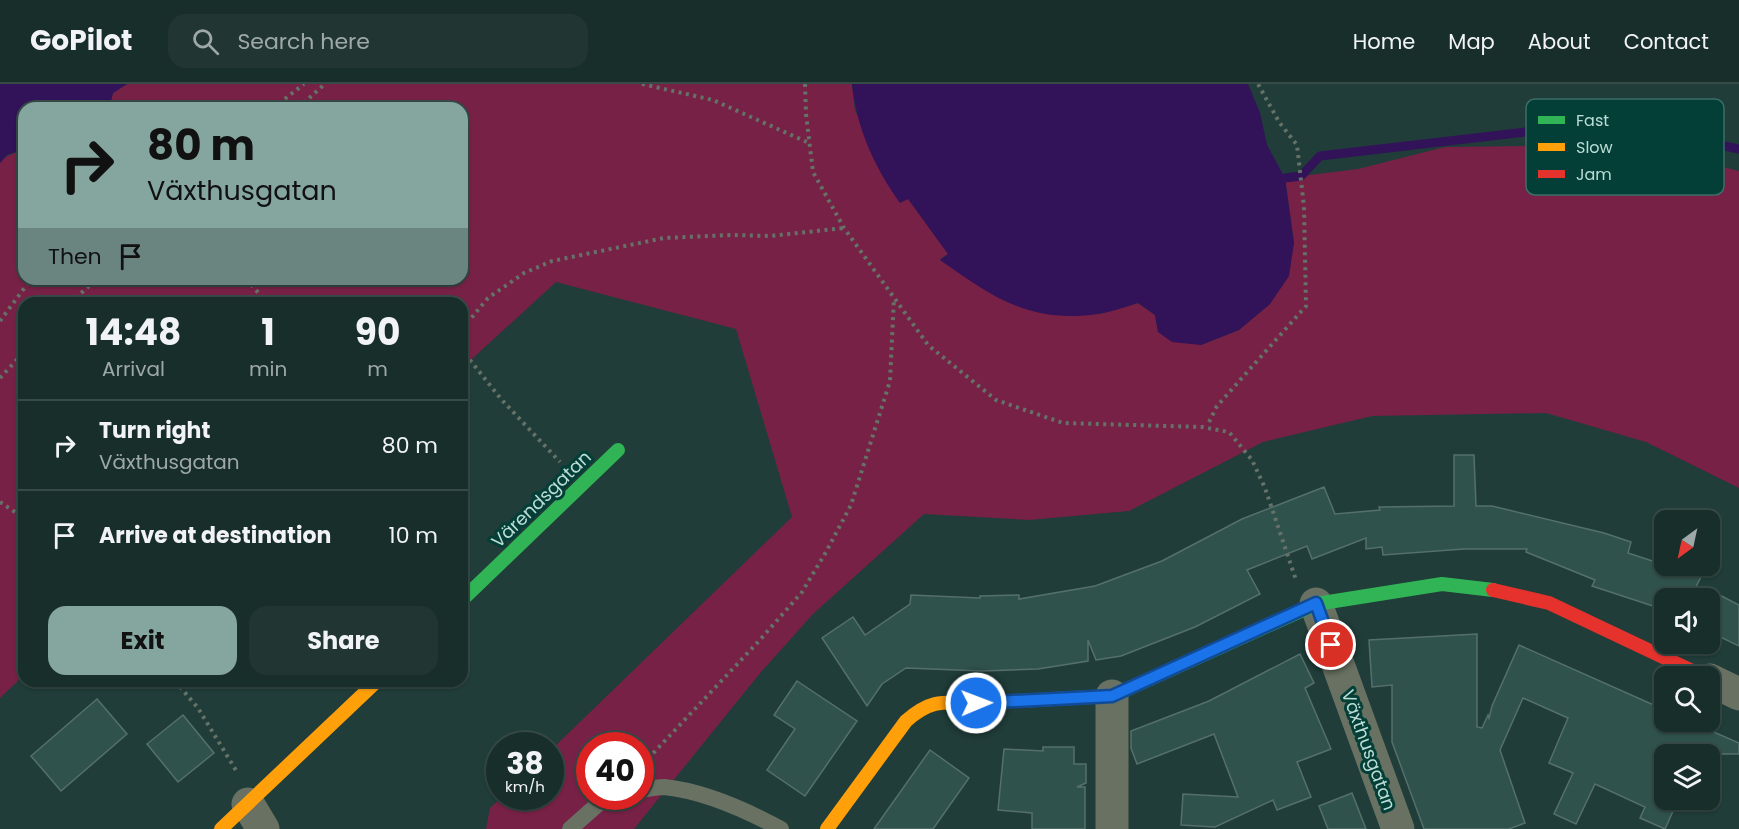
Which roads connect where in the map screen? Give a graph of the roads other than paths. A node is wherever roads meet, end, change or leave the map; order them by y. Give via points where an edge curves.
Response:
1 (618, 450) dead end
2 (468, 594) edge
3 (1316, 603) junction
4 (1682, 666) edge
5 (1720, 685) edge
6 (372, 687) edge
7 (1739, 694) edge
8 (1112, 696) junction
9 (654, 788) edge
10 (591, 810) edge
11 (256, 817) edge
12 (221, 829) edge
13 (570, 829) edge
14 (781, 829) edge
15 (827, 829) edge
16 (1112, 829) edge
17 (1398, 829) edge

1 - 2 street, Värendsgatan
3 - 4 street via 1442,584 1497,590 1549,603
3 - 8 street
3 - 17 street, Växthusgatan
5 - 7 street
6 - 11 street
8 - 15 street via 944,702 920,709 906,721
8 - 16 street
9 - 14 lane via 697,794
10 - 13 lane
11 - 12 street

